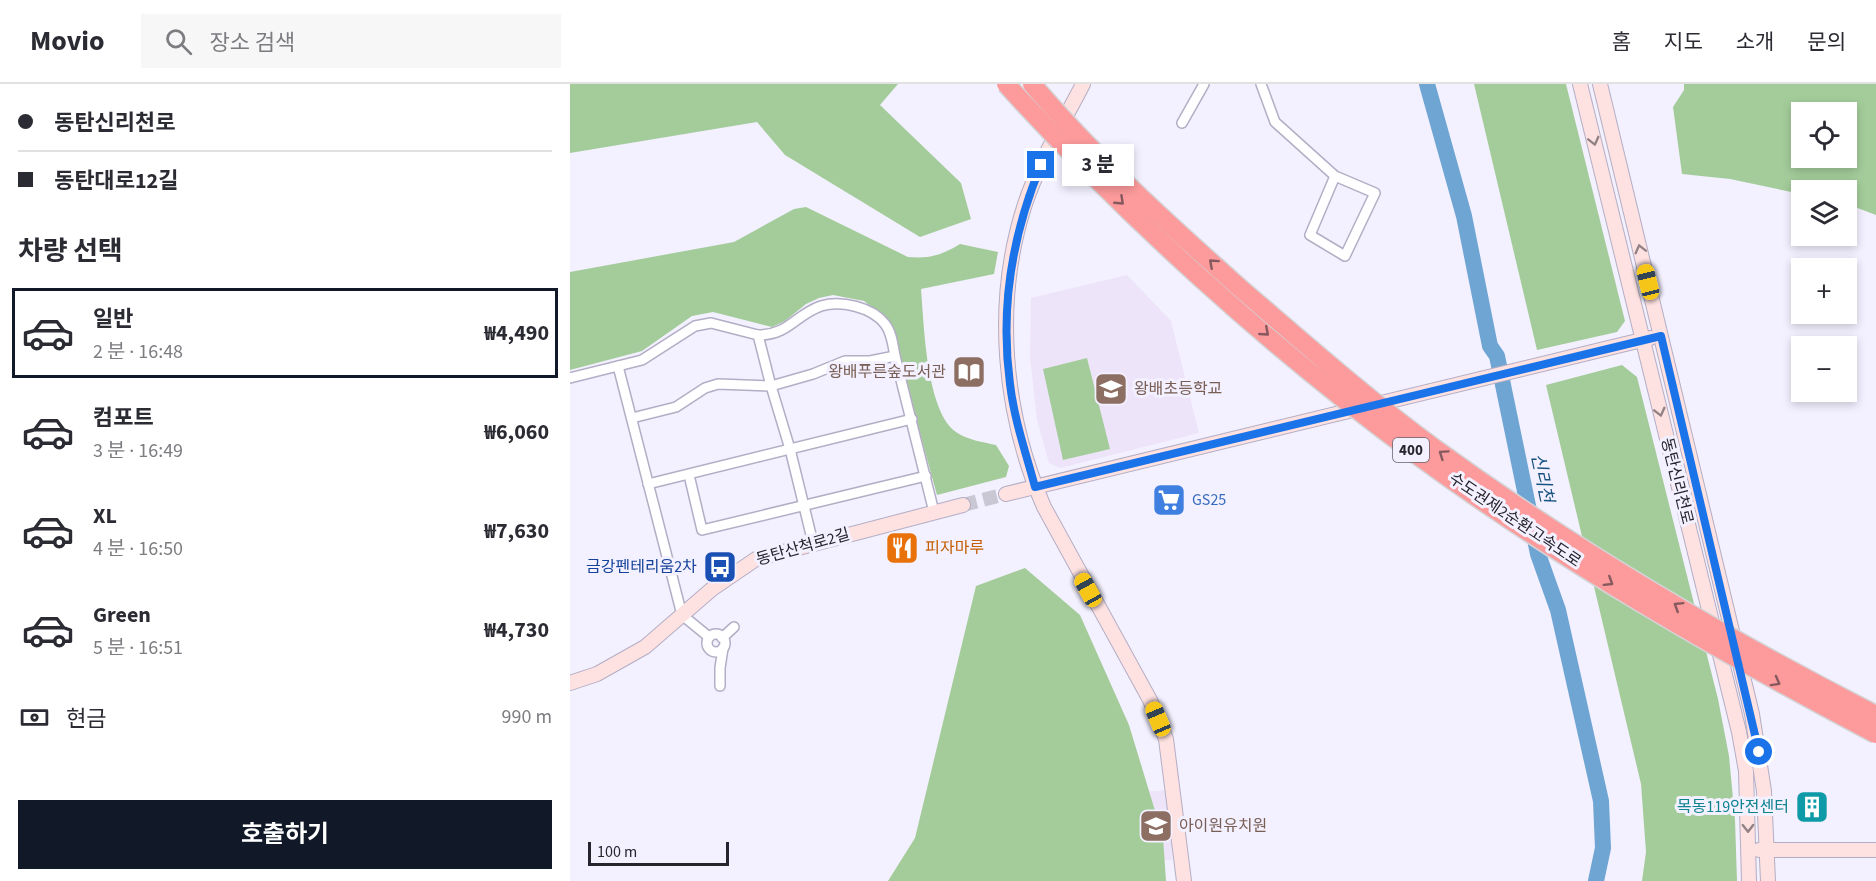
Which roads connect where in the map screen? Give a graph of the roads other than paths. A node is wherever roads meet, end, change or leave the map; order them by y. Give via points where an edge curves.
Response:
1 (1006, 84) edge
2 (1032, 84) edge
3 (1083, 84) edge
4 (1204, 84) edge
5 (1261, 84) edge
6 (1580, 84) edge
7 (1600, 84) edge
8 (1182, 123) dead end
9 (1335, 176) junction
10 (1648, 282) junction
11 (1630, 289) junction
12 (758, 335) junction
13 (1661, 336) junction
14 (1643, 340) junction
15 (895, 356) junction
16 (618, 366) junction
17 (570, 378) edge
18 (1672, 382) junction
19 (771, 386) junction
20 (1654, 388) junction
21 (632, 418) junction
22 (912, 419) junction
23 (790, 449) junction
24 (689, 475) junction
25 (926, 476) junction
26 (648, 484) junction
27 (1035, 487) junction
28 (1006, 494) tunnel mouth
29 (963, 505) tunnel mouth
30 (805, 506) junction
31 (934, 512) junction
32 (813, 543) junction
33 (682, 615) junction
34 (734, 627) dead end
35 (710, 637) junction
36 (722, 638) junction
37 (723, 648) junction
38 (713, 652) junction
39 (720, 668) junction
40 (570, 683) edge
41 (720, 687) dead end
42 (1876, 715) edge
43 (1876, 734) edge
44 (1747, 789) junction
45 (1764, 791) junction
46 (1748, 850) junction
47 (1767, 850) junction
48 (1876, 850) edge
49 (1184, 881) edge
50 (1749, 881) edge
51 (1768, 881) edge

1 -> 43 highway, 수도권제2순환고속도로 / 400, bridge via 1109,191 1203,277 1293,356 1412,451 1526,530 1687,632
42 -> 2 highway, 수도권제2순환고속도로 / 400, bridge via 1691,614 1526,512 1434,448 1210,261 1121,177
3 - 27 street via 1025,203 1013,253 1006,345 1016,420
4 - 8 street
5 - 9 street via 1275,122
6 -> 11 street, 동탄신리천로
10 -> 7 street, 동탄신리천로
9 - 9 street via 1310,235 1345,256 1375,193
10 - 11 street via 1640,292
10 - 13 street, 동탄신리천로
11 - 14 street, 동탄신리천로
12 - 15 street via 782,332 819,307 834,303 875,315 886,325
12 - 16 street via 711,323 695,326 642,360
12 - 19 street
13 - 14 street
13 - 18 street, 동탄신리천로
14 - 20 street, 동탄신리천로
14 - 27 street
15 - 19 street via 845,361
15 - 22 street
16 - 17 street
16 - 21 street
18 - 20 street via 1661,380
18 - 45 street, 동탄신리천로 via 1752,714
19 - 21 street via 718,384 676,407
19 - 23 street
20 -> 44 street, 동탄신리천로 via 1739,732
21 - 26 street
22 - 23 street
22 - 25 street
23 - 24 street
23 - 30 street
24 - 26 street
24 - 30 street via 702,530
25 - 30 street
25 - 31 street
26 - 33 street
27 - 28 street
27 - 49 street via 1166,739
29 - 31 street, 동탄산척로2길
30 - 32 street
31 - 32 street, 동탄산척로2길
32 - 33 street, 동탄산척로2길 via 769,554 743,566
33 - 35 street
33 - 40 street, 동탄산척로2길 via 636,653
34 - 36 street
35 - 36 street
35 - 38 street via 707,645
36 - 37 street
37 - 38 street
37 - 39 street
38 - 39 street
39 - 41 street
44 - 45 street via 1755,800
44 -> 46 street, 동탄신리천로
45 - 47 street, 동탄신리천로
46 - 47 street
46 - 50 street, 동탄신리천로
47 - 48 street
47 - 51 street, 동탄신리천로

